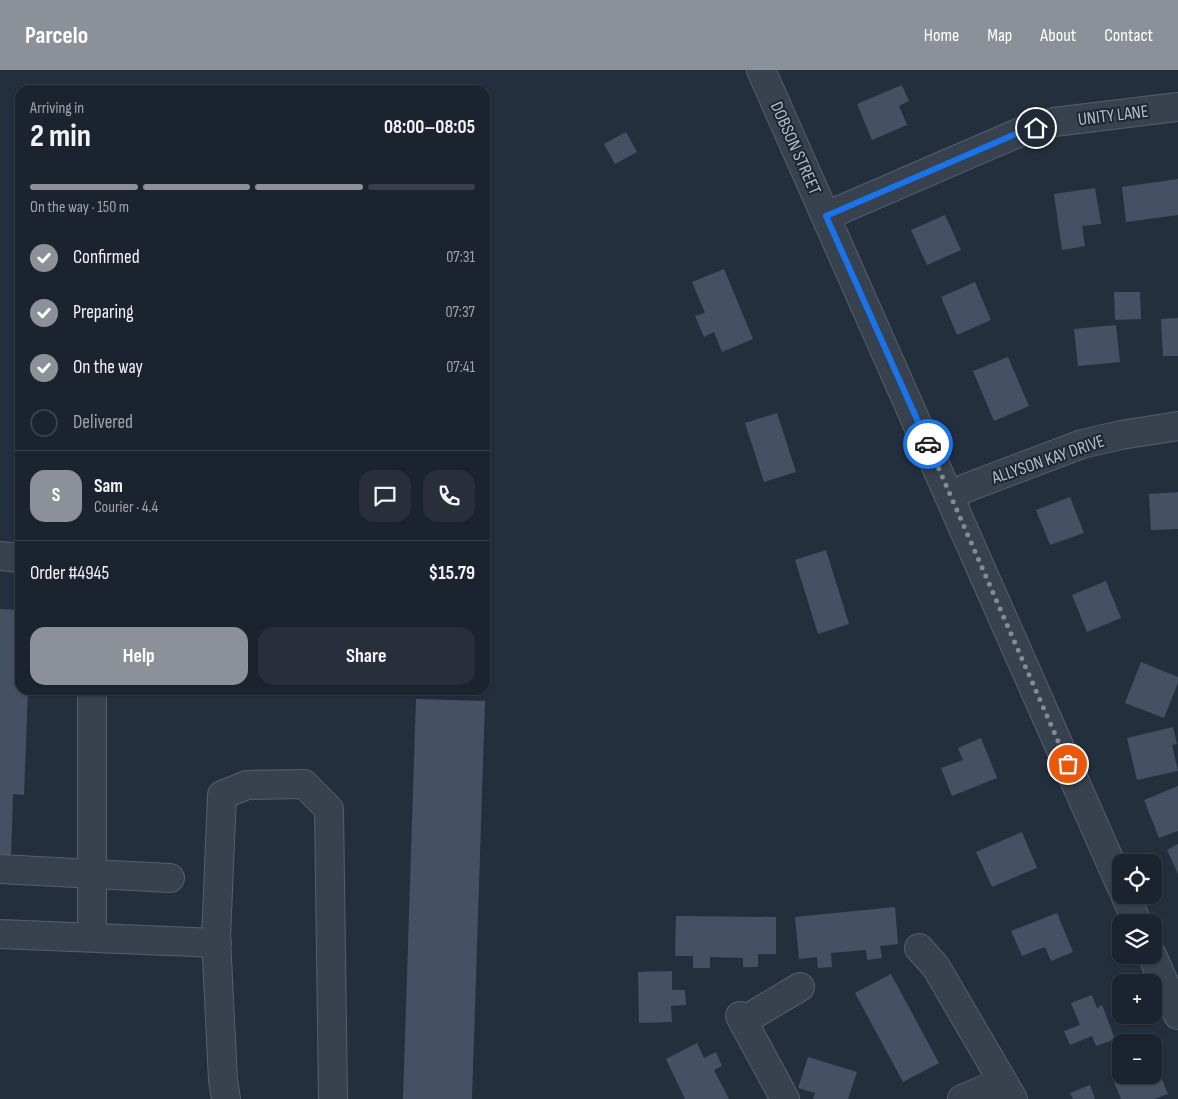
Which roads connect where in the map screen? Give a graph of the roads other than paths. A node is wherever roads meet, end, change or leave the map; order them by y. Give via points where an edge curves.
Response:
1 (762, 70) edge
2 (1178, 107) edge
3 (826, 216) junction
4 (1178, 426) edge
5 (951, 496) junction
6 (0, 556) edge
7 (15, 558) edge
8 (92, 695) edge
9 (1112, 865) edge
10 (0, 869) edge
11 (93, 874) junction
12 (170, 878) dead end
13 (0, 934) edge
14 (92, 936) junction
15 (217, 943) junction
16 (919, 948) dead end
17 (1156, 964) edge
18 (800, 987) dead end
19 (1178, 1015) edge
20 (1007, 1090) edge
21 (226, 1099) edge
22 (333, 1099) edge
23 (785, 1099) edge
24 (962, 1099) edge

1 - 3 street, DOBSON STREET
2 - 3 street, UNITY LANE via 1054,122 1018,133
3 - 5 street, DOBSON STREET
4 - 5 street, ALLYSON KAY DRIVE via 1082,444
5 - 9 street, DOBSON STREET
6 - 7 street
8 - 11 street
10 - 11 street
11 - 12 street
11 - 14 street
13 - 14 street
14 - 15 street
15 - 21 street
15 - 22 street via 222,795 248,785 304,784 329,809
16 - 20 street via 936,967
17 - 19 street
18 - 23 street via 742,1019
20 - 24 street

